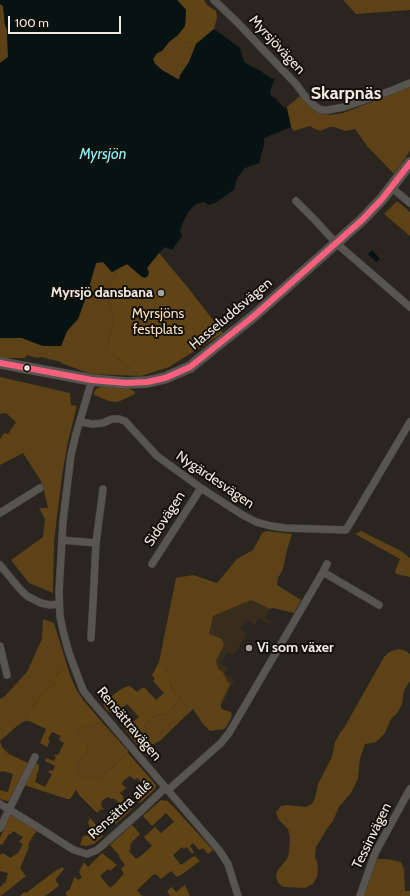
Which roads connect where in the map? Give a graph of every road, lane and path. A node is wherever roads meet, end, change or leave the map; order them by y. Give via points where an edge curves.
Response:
1 (214, 0) edge
2 (410, 83) edge
3 (410, 163) edge
4 (392, 188) junction
5 (296, 201) dead end
6 (410, 203) edge
7 (336, 243) junction
8 (410, 307) edge
9 (0, 363) edge
10 (92, 380) junction
11 (80, 422) junction
12 (410, 422) edge
13 (40, 488) dead end
14 (201, 488) junction
15 (103, 489) dead end
16 (0, 513) edge
17 (62, 540) junction
18 (96, 543) junction
19 (152, 564) dead end
20 (327, 564) dead end
21 (0, 565) edge
22 (323, 572) junction
23 (59, 604) junction
24 (379, 605) dead end
25 (91, 638) dead end
26 (0, 646) edge
27 (7, 675) dead end
28 (35, 757) dead end
29 (166, 789) junction
30 (410, 789) edge
31 (0, 804) edge
32 (9, 809) junction
33 (0, 828) edge
34 (238, 896) edge
35 (360, 896) edge

1 - 2 street, Myrsjövägen via 296,84 307,99 321,110 344,107
3 - 4 street, Hasseluddsvägen
4 - 6 street
4 - 7 street, Hasseluddsvägen
5 - 7 street
7 - 8 street
7 - 10 street, Hasseluddsvägen via 255,315 190,367 165,378 147,382
9 - 10 street, Hasseluddsvägen
10 - 11 street, Rensättravägen
11 - 14 street, Nygärdesvägen via 94,424 119,419 125,421 156,456
11 - 17 street, Rensättravägen via 72,455
12 - 14 street, Nygärdesvägen via 346,530 285,528 256,522
13 - 16 street
14 - 19 street, Sidovägen
15 - 18 street
17 - 18 street
17 - 23 street, Rensättravägen
18 - 25 street
20 - 22 street, Rensättra allé
21 - 23 street via 27,596 41,603
22 - 24 street
22 - 29 street, Rensättra allé via 230,732 221,743
23 - 29 street, Rensättravägen via 69,653 83,690
26 - 27 street
28 - 32 street
29 - 32 street, Rensättra allé via 98,850 87,854 74,850
29 - 34 street, Rensättravägen via 219,850 228,864
30 - 35 street, Tessinvägen via 375,853
31 - 32 street, Rensättra allé
32 - 33 street

